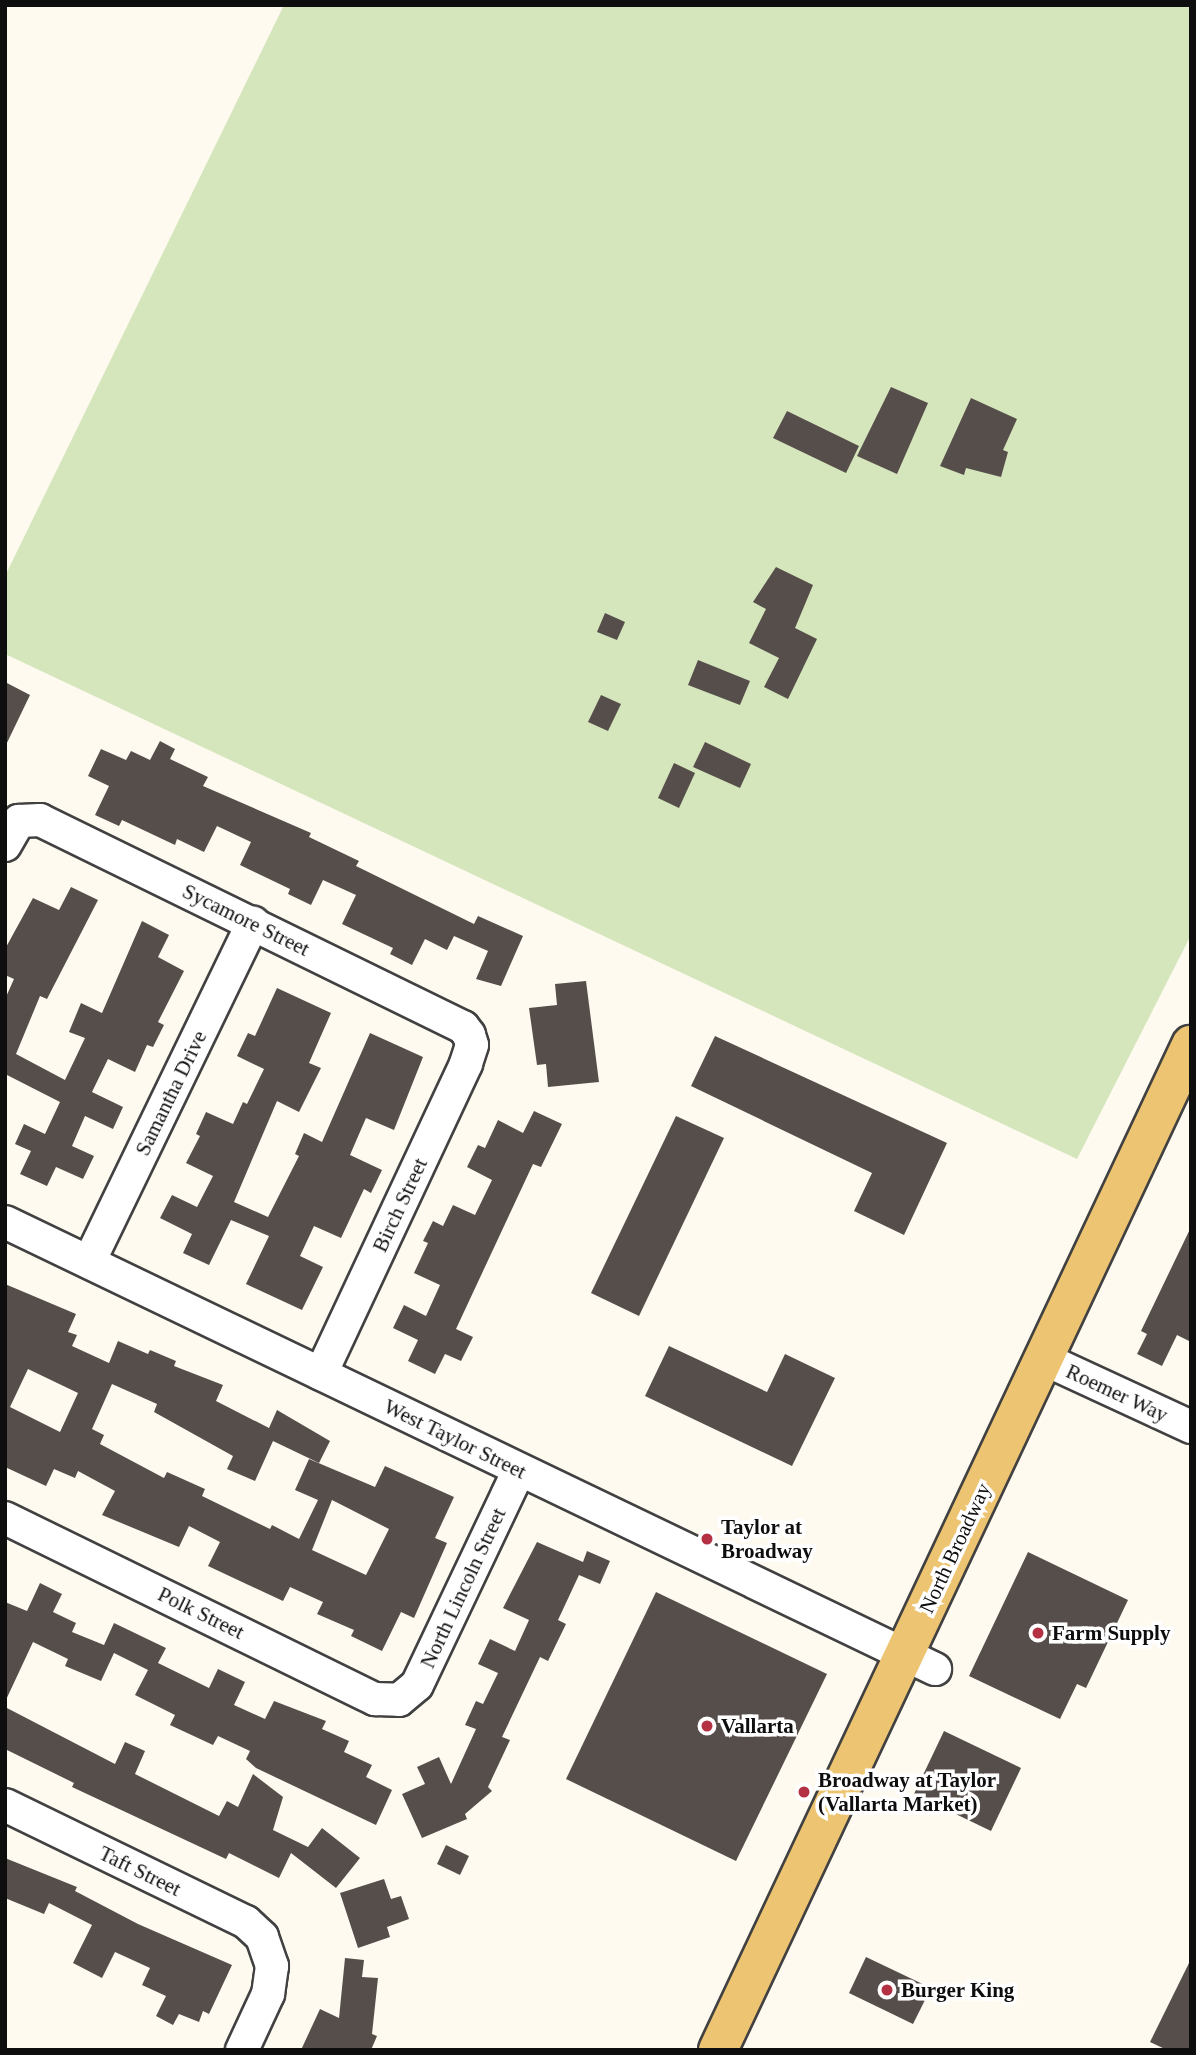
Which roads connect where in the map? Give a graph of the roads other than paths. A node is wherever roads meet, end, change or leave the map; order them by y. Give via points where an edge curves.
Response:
1 (12, 833) edge
2 (253, 923) junction
3 (469, 1035) joint
4 (1191, 1045) edge
5 (5, 1222) edge
6 (89, 1262) junction
7 (1044, 1359) junction
8 (321, 1374) junction
9 (1191, 1427) edge
10 (519, 1470) junction
11 (5, 1518) edge
12 (920, 1661) junction
13 (399, 1700) joint
14 (5, 1805) edge
15 (242, 2050) edge
16 (718, 2050) edge

1 - 2 street, Sycamore Street via 40,820
2 - 3 street, Sycamore Street via 463,1027
2 - 6 street, Samantha Drive
3 - 8 street, Birch Street via 472,1045 466,1064
4 - 7 main road, North Broadway
5 - 6 street, West Taylor Street
6 - 8 street, West Taylor Street
7 - 9 street, Roemer Way
7 - 12 main road, North Broadway
8 - 10 street, West Taylor Street
10 - 12 street, West Taylor Street
10 - 13 street, North Lincoln Street via 417,1685
11 - 13 street, Polk Street via 375,1699
12 - 16 main road, North Broadway
14 - 15 street, Taft Street via 246,1922 268,1946 272,1966 268,1994

